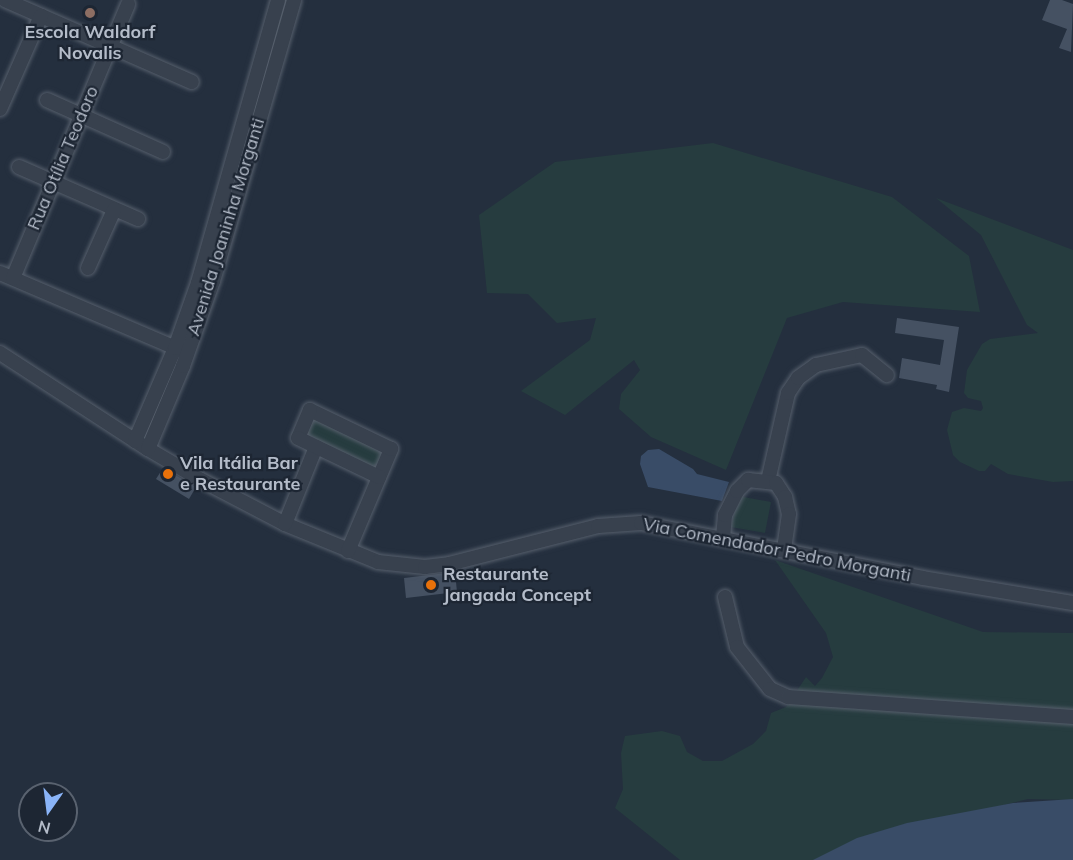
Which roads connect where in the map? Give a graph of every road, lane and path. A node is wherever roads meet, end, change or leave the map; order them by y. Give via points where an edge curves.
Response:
1 (5, 0) edge
2 (278, 0) edge
3 (294, 0) edge
4 (128, 4) dead end
5 (40, 15) junction
6 (111, 45) junction
7 (265, 74) junction
8 (192, 82) dead end
9 (47, 100) dead end
10 (0, 109) edge
11 (81, 116) junction
12 (163, 152) dead end
13 (19, 167) dead end
14 (53, 183) junction
15 (114, 210) junction
16 (138, 219) dead end
17 (88, 268) dead end
18 (7, 276) edge
19 (182, 350) junction
20 (0, 353) edge
21 (887, 375) dead end
22 (135, 441) junction
23 (316, 447) junction
24 (148, 449) junction
25 (379, 477) junction
26 (768, 481) junction
27 (285, 524) junction
28 (723, 538) junction
29 (784, 550) junction
30 (348, 551) junction
31 (725, 597) dead end
32 (1073, 603) edge
33 (1073, 717) edge

1 - 5 street
2 - 7 street, Avenida Joaninha Morganti
3 - 7 street, Avenida Joaninha Morganti
4 - 6 street, Rua Otília Teodoro
5 - 6 street
5 - 10 street
6 - 8 street
6 - 11 street, Rua Otília Teodoro
7 - 19 street, Avenida Joaninha Morganti via 213,281
9 - 11 street
11 - 12 street
11 - 14 street, Rua Otília Teodoro
13 - 14 street
14 - 15 street
14 - 18 street, Rua Otília Teodoro
15 - 16 street
15 - 17 street
18 - 19 street
19 - 22 street, Avenida Joaninha Morganti
19 - 24 street, Avenida Joaninha Morganti
20 - 22 street, Via Comendador Pedro Morganti
21 - 26 street via 862,355 816,366 798,378 789,393
22 - 24 street, Via Comendador Pedro Morganti
23 - 25 street
23 - 25 street via 298,438 310,410 391,448
23 - 27 street
24 - 27 street, Via Comendador Pedro Morganti
25 - 30 street
26 - 28 street via 748,480 737,491 725,515
26 - 29 street via 776,483 785,497 789,514
27 - 30 street, Via Comendador Pedro Morganti
28 - 29 street, Via Comendador Pedro Morganti
28 - 30 street, Via Comendador Pedro Morganti via 657,524 611,524 425,567 378,562
29 - 32 street, Via Comendador Pedro Morganti
31 - 33 street via 737,647 770,689 788,697

